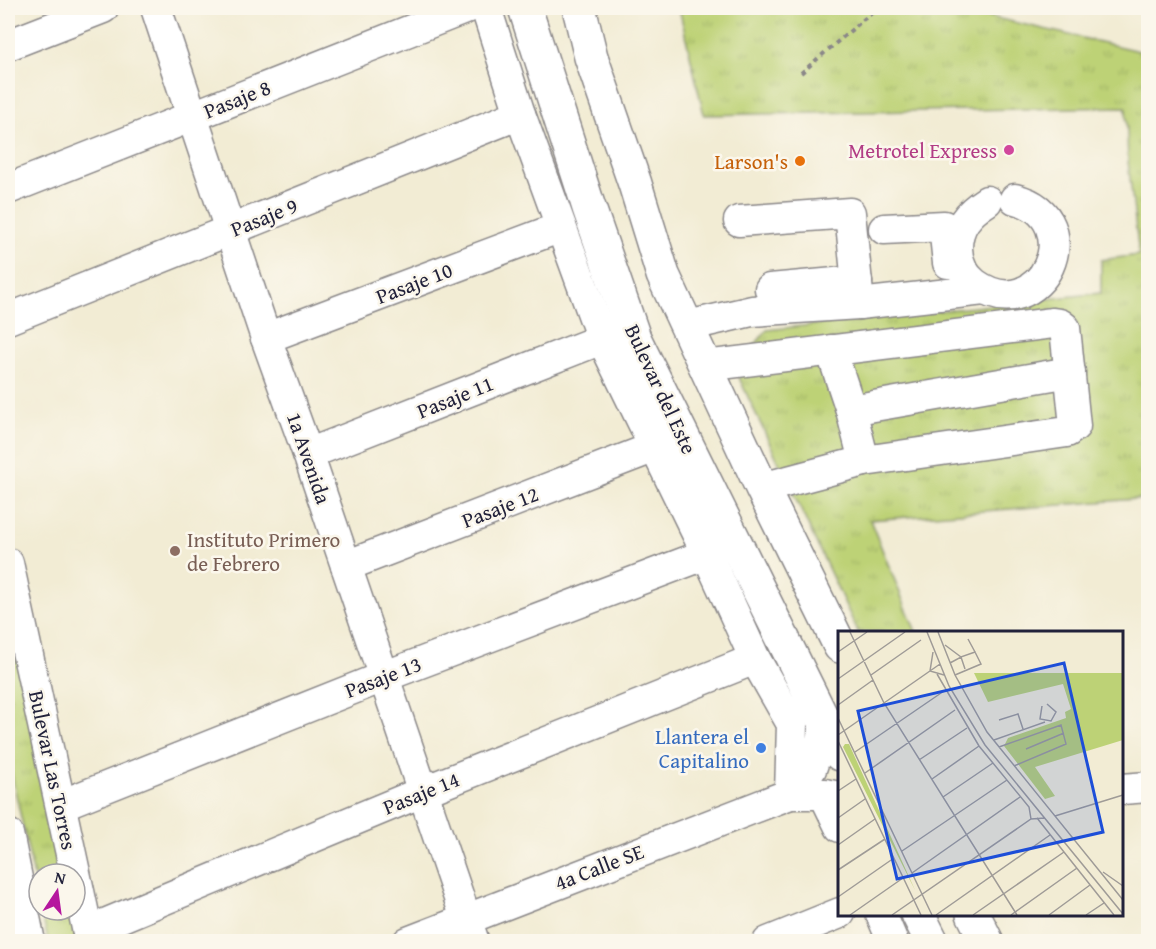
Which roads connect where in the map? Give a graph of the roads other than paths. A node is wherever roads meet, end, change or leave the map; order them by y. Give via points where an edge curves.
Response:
1 (102, 8) edge
2 (156, 8) edge
3 (467, 8) edge
4 (486, 8) edge
5 (525, 8) edge
6 (579, 8) edge
7 (8, 45) edge
8 (520, 114) junction
9 (193, 117) junction
10 (8, 189) edge
11 (739, 221) dead end
12 (561, 227) junction
13 (884, 229) dead end
14 (231, 231) junction
15 (770, 289) dead end
16 (984, 290) junction
17 (858, 292) junction
18 (951, 292) junction
19 (8, 319) edge
20 (687, 326) junction
21 (266, 339) junction
22 (602, 339) junction
23 (831, 350) junction
24 (705, 366) junction
25 (1071, 372) junction
26 (851, 410) junction
27 (655, 447) junction
28 (308, 454) junction
29 (864, 461) junction
30 (762, 488) junction
31 (707, 554) junction
32 (8, 563) edge
33 (346, 566) junction
34 (838, 642) edge
35 (755, 659) junction
36 (382, 677) junction
37 (833, 740) edge
38 (1149, 787) edge
39 (1123, 789) edge
40 (422, 792) junction
41 (790, 794) junction
42 (832, 796) edge
43 (62, 805) junction
44 (838, 819) edge
45 (8, 834) edge
46 (838, 914) edge
47 (881, 916) edge
48 (919, 916) edge
49 (974, 916) edge
50 (470, 930) edge
51 (89, 936) edge
52 (30, 942) edge
53 (408, 942) edge
54 (768, 942) edge
55 (893, 942) edge
56 (932, 942) edge
57 (987, 942) edge

1 - 7 street
2 - 9 street, 1a Avenida
3 - 9 street, Pasaje 8
4 - 8 street
5 - 37 highway, Bulevar del Este via 634,338
6 - 20 highway via 591,57 663,275
8 - 12 street
8 - 14 street, Pasaje 9
9 - 10 street, Pasaje 8
9 - 14 street, 1a Avenida
11 - 17 street via 850,213
12 - 21 street, Pasaje 10
12 - 22 street
13 - 18 street via 944,226
14 - 19 street, Pasaje 9
14 - 21 street, 1a Avenida
15 - 17 street
16 - 16 street via 961,268 957,236 963,221 974,209 1001,200 1034,207 1052,233 1051,265 1030,288 1015,294
16 - 18 street
17 - 18 street
17 - 20 street
20 - 24 highway
21 - 28 street, 1a Avenida
22 - 27 street
22 - 28 street, Pasaje 11
23 - 24 street
23 - 25 street via 1053,323 1065,328
23 - 26 street
24 - 30 highway
25 - 26 street
25 - 29 street via 1075,426 1067,432
26 - 29 street
27 - 31 street
27 - 33 street, Pasaje 12
28 - 33 street, 1a Avenida
29 - 30 street
30 - 34 highway
31 - 35 street
31 - 36 street, Pasaje 13
32 - 43 street, Bulevar Las Torres
33 - 36 street, 1a Avenida
35 - 40 street, Pasaje 14
35 - 41 street via 792,724
36 - 40 street, 1a Avenida
36 - 43 street, Pasaje 13
37 - 41 street
38 - 39 street
40 - 50 street, 1a Avenida
40 - 51 street, Pasaje 14
41 - 42 street
41 - 50 street, 4a Calle SE
42 - 44 street
43 - 51 street, Bulevar Las Torres
45 - 52 street
46 - 54 street
47 - 55 street
48 - 56 highway
49 - 57 highway
50 - 53 street, 4a Calle SE

